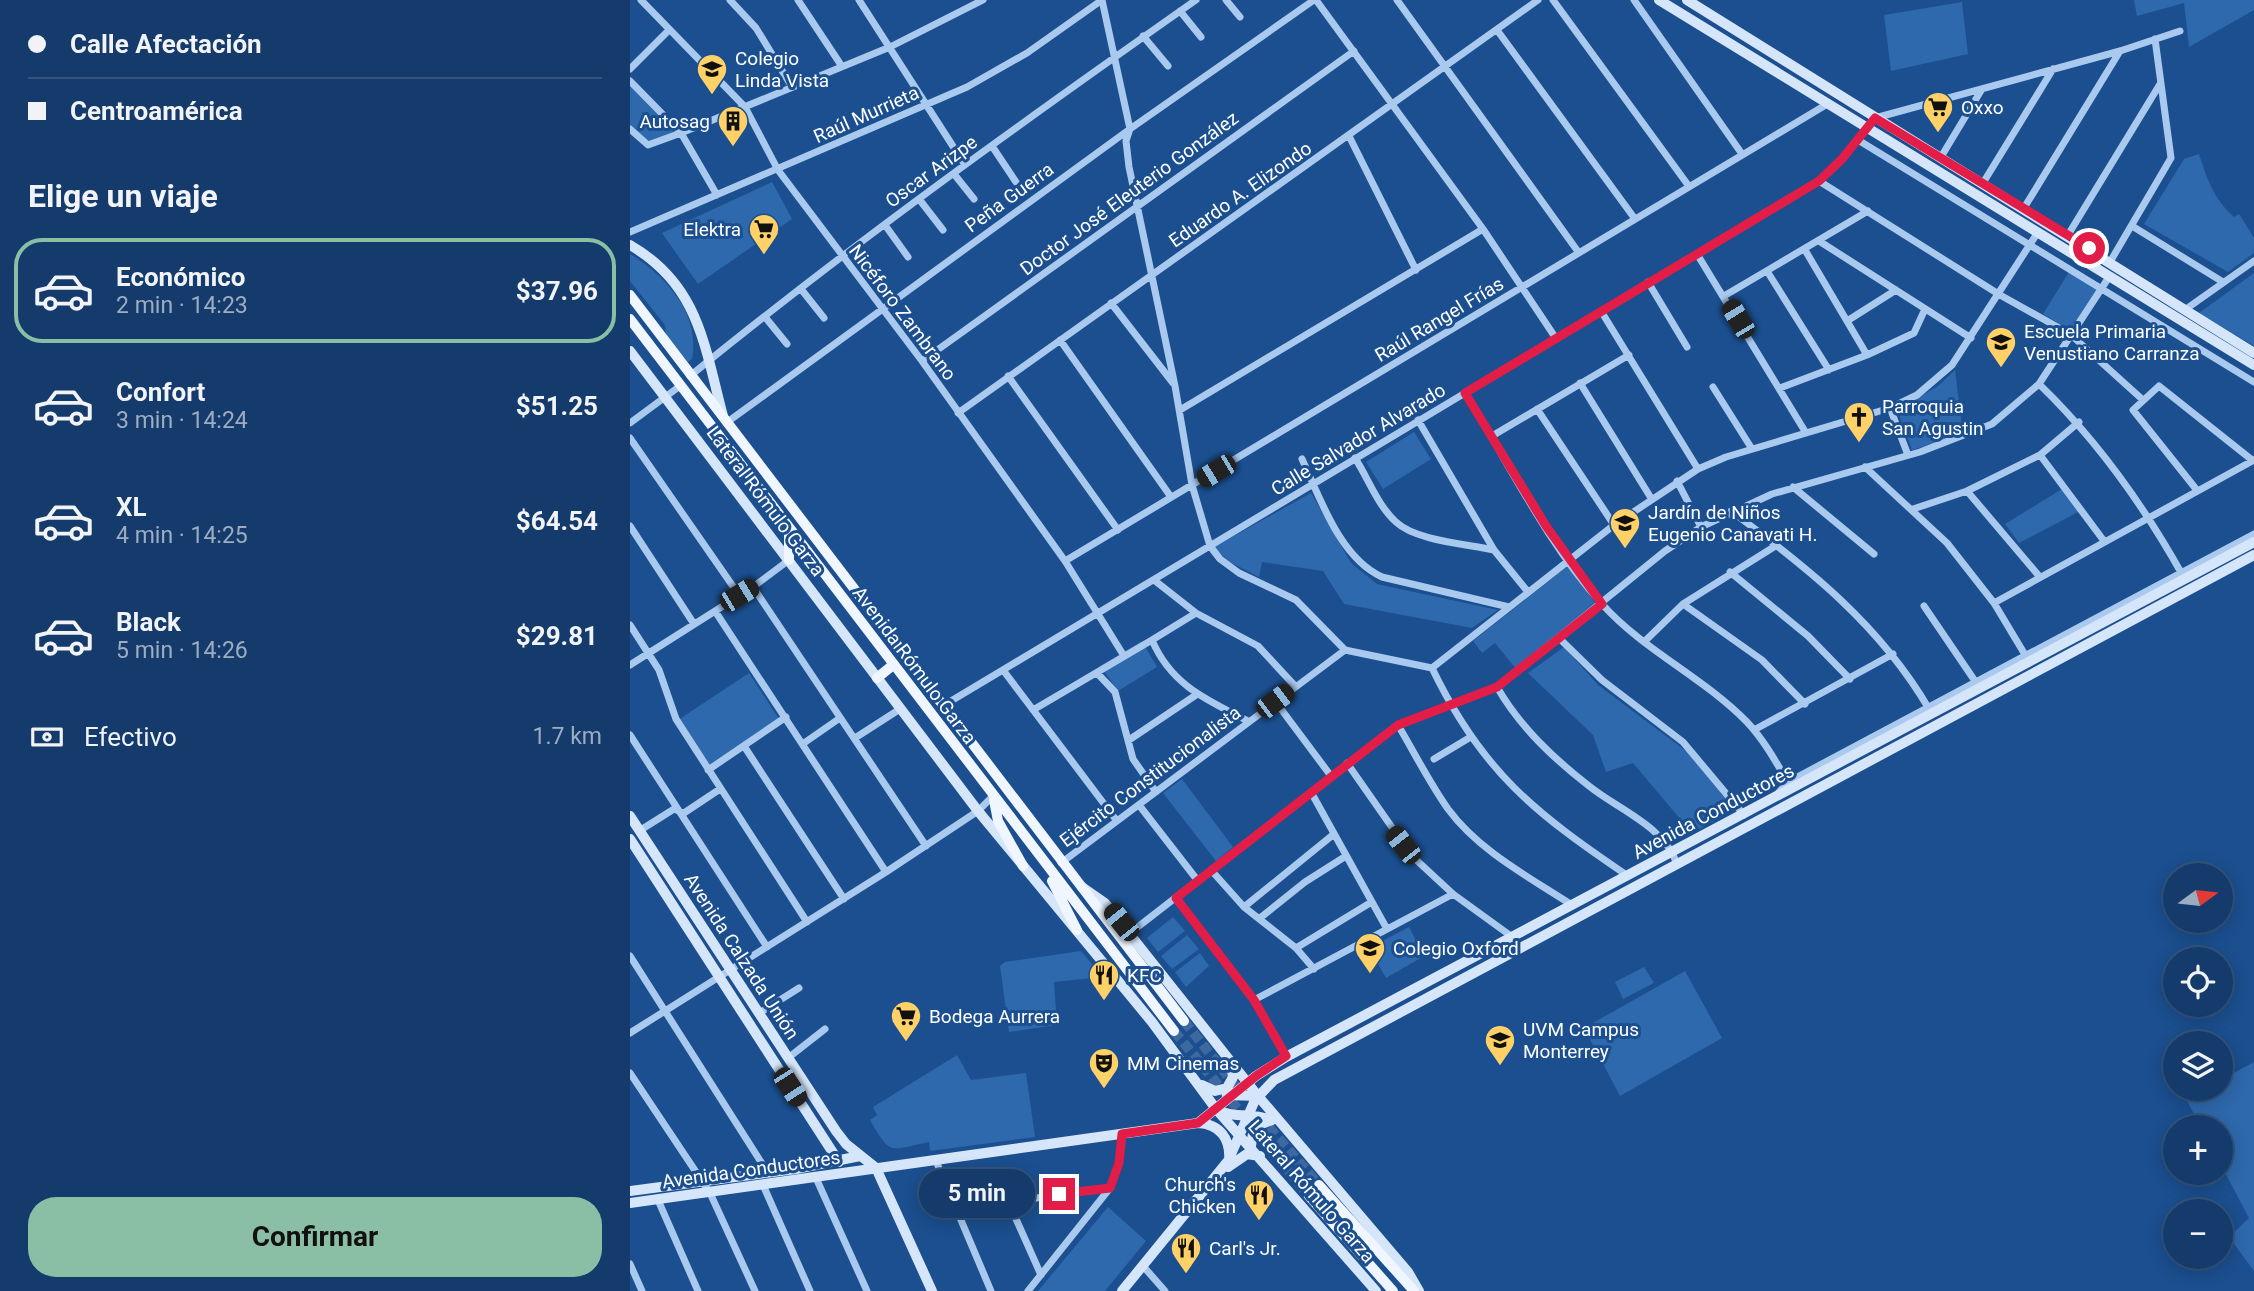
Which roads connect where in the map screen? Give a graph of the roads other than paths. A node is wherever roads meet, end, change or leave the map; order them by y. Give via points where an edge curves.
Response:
1 (730, 0) edge
2 (798, 0) edge
3 (859, 0) edge
4 (983, 0) edge
5 (1102, 0) edge
6 (1196, 0) edge
7 (1226, 0) edge
8 (1315, 0) edge
9 (1397, 0) edge
10 (1538, 0) edge
11 (1553, 0) edge
12 (1634, 0) edge
13 (1659, 0) edge
14 (1688, 0) edge
15 (641, 1) edge
16 (1180, 11) junction
17 (1240, 17) dead end
18 (669, 30) junction
19 (1497, 30) junction
20 (2180, 31) dead end
21 (1143, 36) junction
22 (1200, 37) dead end
23 (2155, 40) junction
24 (890, 47) junction
25 (1354, 51) junction
26 (2120, 51) junction
27 (1114, 56) junction
28 (841, 65) junction
29 (1168, 66) dead end
30 (1444, 66) junction
31 (630, 69) edge
32 (2053, 69) junction
33 (630, 81) edge
34 (2160, 84) junction
35 (792, 86) junction
36 (1982, 89) junction
37 (1392, 103) junction
38 (1829, 103) junction
39 (928, 104) junction
40 (745, 107) junction
41 (1875, 118) junction
42 (1867, 127) junction
43 (1130, 129) junction
44 (630, 130) edge
45 (681, 133) junction
46 (1349, 136) junction
47 (1858, 140) junction
48 (992, 146) junction
49 (1742, 154) junction
50 (1941, 157) junction
51 (965, 166) junction
52 (778, 170) junction
53 (954, 174) junction
54 (1819, 181) junction
55 (1016, 182) dead end
56 (1983, 183) junction
57 (1688, 185) junction
58 (717, 195) junction
59 (974, 199) dead end
60 (919, 200) junction
61 (1137, 206) junction
62 (2024, 208) junction
63 (1868, 211) junction
64 (1634, 219) junction
65 (885, 225) junction
66 (2132, 226) junction
67 (1483, 229) junction
68 (943, 230) dead end
69 (630, 232) edge
70 (2038, 232) junction
71 (2068, 235) junction
72 (1819, 241) junction
73 (630, 245) edge
74 (2030, 245) junction
75 (1805, 250) junction
76 (1579, 253) junction
77 (1697, 254) junction
78 (842, 256) junction
79 (908, 257) dead end
80 (2254, 261) edge
81 (2110, 262) junction
82 (1416, 270) junction
83 (1767, 271) junction
84 (1151, 276) junction
85 (2109, 277) junction
86 (1648, 282) junction
87 (2223, 282) junction
88 (1523, 287) junction
89 (801, 289) junction
90 (2102, 289) junction
91 (1896, 290) junction
92 (630, 295) edge
93 (2000, 295) junction
94 (1724, 296) junction
95 (1111, 303) junction
96 (883, 308) junction
97 (1925, 309) junction
98 (2186, 309) junction
99 (1601, 311) junction
100 (765, 317) junction
101 (824, 318) dead end
102 (630, 319) edge
103 (2178, 319) junction
104 (1847, 321) junction
105 (2070, 334) junction
106 (1555, 337) junction
107 (1970, 338) junction
108 (1060, 340) junction
109 (786, 344) dead end
110 (1687, 347) dead end
111 (630, 351) edge
112 (2254, 353) edge
113 (1629, 355) junction
114 (1867, 355) junction
115 (708, 361) junction
116 (922, 361) junction
117 (2254, 365) edge
118 (1829, 370) junction
119 (690, 376) junction
120 (1008, 376) junction
121 (2254, 382) edge
122 (1580, 383) junction
123 (2039, 384) junction
124 (680, 386) junction
125 (1175, 386) junction
126 (1713, 387) dead end
127 (1780, 388) junction
128 (1465, 393) junction
129 (665, 396) junction
130 (2143, 400) junction
131 (1890, 408) junction
132 (1537, 409) junction
133 (1180, 410) junction
134 (958, 413) junction
135 (1418, 420) junction
136 (2079, 422) junction
137 (630, 423) edge
138 (725, 423) junction
139 (1806, 433) junction
140 (1492, 436) junction
141 (630, 438) edge
142 (1752, 449) junction
143 (1908, 455) junction
144 (2040, 455) junction
145 (1355, 458) junction
146 (1302, 459) dead end
147 (2253, 460) edge
148 (1865, 467) junction
149 (1698, 469) junction
150 (1677, 481) junction
151 (1313, 484) junction
152 (1192, 485) junction
153 (1793, 488) junction
154 (2196, 489) junction
155 (1967, 491) junction
156 (1171, 497) junction
157 (1651, 498) junction
158 (1913, 509) junction
159 (1731, 511) junction
160 (2149, 518) junction
161 (1614, 525) junction
162 (630, 526) edge
163 (789, 527) junction
164 (1701, 527) junction
165 (1118, 530) junction
166 (2254, 534) edge
167 (2104, 541) junction
168 (2254, 542) edge
169 (1210, 545) junction
170 (1777, 545) junction
171 (1494, 550) junction
172 (1874, 554) dead end
173 (2254, 555) edge
174 (789, 560) junction
175 (1568, 560) junction
176 (1065, 561) junction
177 (1730, 572) junction
178 (2039, 576) junction
179 (2183, 576) junction
180 (1154, 580) junction
181 (753, 587) junction
182 (1528, 592) junction
183 (739, 595) junction
184 (1994, 603) junction
185 (1602, 604) junction
186 (1683, 604) junction
187 (1924, 606) dead end
188 (1509, 607) junction
189 (715, 611) junction
190 (1099, 611) junction
191 (1196, 613) junction
192 (694, 624) junction
193 (630, 625) edge
194 (1560, 639) junction
195 (1152, 640) junction
196 (1644, 642) junction
197 (1345, 650) junction
198 (649, 653) junction
199 (1893, 654) junction
200 (1124, 656) junction
201 (2028, 659) junction
202 (630, 665) edge
203 (893, 665) junction
204 (1432, 668) junction
205 (1003, 670) junction
206 (1097, 673) junction
207 (877, 678) junction
208 (1850, 679) junction
209 (1978, 685) junction
210 (1295, 686) junction
211 (1497, 687) junction
212 (1196, 695) junction
213 (1275, 701) junction
214 (1450, 704) junction
215 (1805, 704) junction
216 (942, 707) junction
217 (900, 709) junction
218 (1033, 710) junction
219 (1930, 710) junction
220 (786, 717) junction
221 (840, 718) junction
222 (1248, 721) junction
223 (1398, 725) junction
224 (1754, 730) junction
225 (630, 735) edge
226 (855, 738) junction
227 (1469, 738) junction
228 (1129, 740) junction
229 (804, 743) junction
230 (744, 747) junction
231 (1434, 759) dead end
232 (1347, 763) junction
233 (708, 770) junction
234 (1331, 776) junction
235 (1790, 786) junction
236 (720, 789) junction
237 (1156, 792) junction
238 (1311, 792) junction
239 (993, 797) junction
240 (1139, 805) junction
241 (678, 811) junction
242 (978, 811) junction
243 (1744, 815) junction
244 (630, 816) edge
245 (1117, 821) junction
246 (639, 831) junction
247 (1334, 834) junction
248 (630, 839) edge
249 (926, 846) junction
250 (650, 847) junction
251 (1672, 852) junction
252 (639, 854) junction
253 (1346, 856) junction
254 (1043, 863) junction
255 (1061, 863) junction
256 (1676, 864) junction
257 (1023, 866) junction
258 (1294, 867) junction
259 (1211, 870) junction
260 (886, 872) junction
261 (1628, 876) junction
262 (1198, 881) junction
263 (1305, 882) junction
264 (1081, 887) junction
265 (1453, 894) junction
266 (844, 898) junction
267 (1176, 898) junction
268 (1370, 903) junction
269 (1572, 905) junction
270 (1244, 907) junction
271 (1260, 918) junction
272 (807, 922) junction
273 (1387, 929) junction
274 (1077, 930) junction
275 (1130, 933) junction
276 (1511, 936) junction
277 (767, 947) junction
278 (1296, 948) junction
279 (630, 956) edge
280 (1314, 969) junction
281 (731, 970) junction
282 (720, 977) junction
283 (799, 988) dead end
284 (1254, 1000) junction
285 (665, 1011) junction
286 (758, 1014) junction
287 (1184, 1021) tunnel mouth
288 (824, 1030) dead end
289 (1174, 1031) tunnel mouth
290 (630, 1033) edge
291 (1286, 1056) junction
292 (788, 1058) junction
293 (1230, 1060) junction
294 (630, 1073) edge
295 (1247, 1082) junction
296 (1209, 1092) junction
297 (1231, 1096) junction
298 (1258, 1096) junction
299 (1216, 1109) junction
300 (1249, 1115) junction
301 (1202, 1120) junction
302 (1275, 1120) junction
303 (1122, 1134) junction
304 (1242, 1136) junction
305 (1251, 1146) junction
306 (860, 1156) junction
307 (1260, 1156) junction
308 (936, 1161) junction
309 (1228, 1161) junction
310 (839, 1162) junction
311 (876, 1168) junction
312 (768, 1173) junction
313 (1217, 1176) junction
314 (816, 1178) junction
315 (701, 1182) junction
316 (763, 1185) junction
317 (1319, 1185) tunnel mouth
318 (1110, 1188) junction
319 (630, 1191) edge
320 (710, 1193) junction
321 (1309, 1196) tunnel mouth
322 (658, 1200) junction
323 (1008, 1201) junction
324 (630, 1203) edge
325 (955, 1209) junction
326 (630, 1264) edge
327 (1143, 1266) junction
328 (1041, 1275) junction
329 (642, 1291) edge
330 (698, 1291) edge
331 (755, 1291) edge
332 (810, 1291) edge
333 (867, 1291) edge
334 (932, 1291) edge
335 (991, 1291) edge
336 (1028, 1291) edge
337 (1122, 1291) edge
338 (1165, 1291) edge
339 (1377, 1291) edge
340 (1393, 1291) edge
341 (1414, 1291) edge
342 (1419, 1291) edge

1 - 35 street via 756,28
2 - 28 street
3 - 24 street
4 - 24 street
5 - 27 street
5 - 39 street, Raúl Murrieta via 1027,53
6 - 16 street, Oscar Arizpe
7 - 17 street
8 - 25 street
8 - 43 street, Peña Guerra
9 - 30 street
10 - 19 street, Eduardo A. Elizondo
11 - 57 street
12 - 49 street
13 - 38 street
14 - 41 street
15 - 18 street, Nicéforo Zambrano
16 - 21 street, Oscar Arizpe
16 - 22 street
18 - 31 street
18 - 40 street, Nicéforo Zambrano
19 - 30 street, Eduardo A. Elizondo
19 - 64 street
20 - 23 street
21 - 27 street, Oscar Arizpe
21 - 29 street
23 - 26 street
23 - 34 street
24 - 28 street
24 - 39 street
25 - 37 street
25 - 61 street, Doctor José Eleuterio González
26 - 32 street
26 - 62 street
27 - 43 street
27 - 48 street, Oscar Arizpe
28 - 35 street
30 - 37 street, Eduardo A. Elizondo
30 - 76 street
32 - 36 street
32 - 56 street
33 - 45 street
34 - 66 street via 2171,158
34 - 71 street
35 - 40 street
36 - 41 street
36 - 50 street
37 - 46 street, Eduardo A. Elizondo
37 - 67 street
38 - 42 street
38 - 49 street, Raúl Rangel Frías
39 - 51 street
39 - 52 street, Raúl Murrieta
40 - 45 street
40 - 52 street, Nicéforo Zambrano
41 - 42 street, Calle Salvador Alvarado
41 - 50 street
42 - 47 street, Calle Salvador Alvarado
42 - 70 street
43 - 61 street via 1126,146
43 - 96 street, Peña Guerra
44 - 45 street via 648,145
45 - 58 street
46 - 82 street
46 - 84 street, Eduardo A. Elizondo
47 - 54 street, Calle Salvador Alvarado
47 - 74 street
48 - 51 street, Oscar Arizpe
48 - 55 street
49 - 57 street, Raúl Rangel Frías
50 - 56 street
51 - 53 street, Oscar Arizpe
52 - 58 street, Raúl Murrieta
52 - 78 street, Nicéforo Zambrano
53 - 59 street
53 - 60 street, Oscar Arizpe
54 - 63 street
54 - 77 street, Calle Salvador Alvarado
56 - 62 street
57 - 64 street, Raúl Rangel Frías
58 - 69 street, Raúl Murrieta
60 - 65 street, Oscar Arizpe
60 - 68 street
61 - 84 street
61 - 116 street, Doctor José Eleuterio González
62 - 71 street
63 - 72 street
63 - 93 street
64 - 76 street, Raúl Rangel Frías
65 - 78 street, Oscar Arizpe
65 - 79 street
66 - 81 street
66 - 87 street
67 - 82 street
67 - 88 street
70 - 74 street
70 - 85 street
71 - 81 street
72 - 75 street
72 - 91 street
73 - 115 street, Avenida Rómulo Garza via 685,294
74 - 90 street
74 - 93 street
75 - 83 street
75 - 104 street
76 - 88 street, Raúl Rangel Frías
77 - 86 street, Calle Salvador Alvarado
77 - 94 street
78 - 89 street, Oscar Arizpe
78 - 96 street, Nicéforo Zambrano
80 - 87 street
81 - 98 street
82 - 133 street
83 - 94 street
83 - 118 street
84 - 95 street, Eduardo A. Elizondo
84 - 125 street
85 - 90 street
85 - 103 street
86 - 99 street, Calle Salvador Alvarado
86 - 110 street
87 - 98 street
88 - 106 street
88 - 152 street, Raúl Rangel Frías
89 - 100 street, Oscar Arizpe
89 - 101 street
90 - 105 street
90 - 121 street
91 - 97 street
91 - 104 street
92 - 119 main road, Avenida Rómulo Garza
93 - 105 street
93 - 107 street
94 - 127 street
95 - 108 street, Eduardo A. Elizondo
95 - 125 street
96 - 116 street, Nicéforo Zambrano
96 - 138 street, Peña Guerra
97 - 107 street
97 - 114 street via 1914,333
98 - 103 street
98 - 112 street
99 - 106 street, Calle Salvador Alvarado
99 - 113 street
100 - 109 street
100 - 115 street, Oscar Arizpe
102 - 124 main road, Avenida Rómulo Garza
103 - 117 street
104 - 114 street
105 - 123 street
105 - 130 street
106 - 128 street, Calle Salvador Alvarado
107 - 131 street via 1932,384
108 - 120 street, Eduardo A. Elizondo
108 - 156 street
111 - 129 street, Lateral Rómulo Garza
113 - 122 street
113 - 149 street
114 - 118 street
115 - 119 street, Oscar Arizpe
115 - 138 street, Avenida Rómulo Garza
116 - 134 street, Nicéforo Zambrano
118 - 127 street
119 - 138 main road, Avenida Rómulo Garza
120 - 134 street, Eduardo A. Elizondo
120 - 165 street
122 - 132 street
122 - 157 street
123 - 136 street
123 - 143 street via 1992,424
124 - 129 street
124 - 163 main road, Avenida Rómulo Garza
125 - 133 street
126 - 142 street
127 - 139 street
128 - 135 street, Calle Salvador Alvarado
128 - 140 street
129 - 137 street
129 - 174 street, Lateral Rómulo Garza
130 - 147 street via 2159,386
130 - 154 street via 2133,410
131 - 139 street
131 - 143 street
132 - 140 street
132 - 161 street
133 - 152 street
134 - 176 street, Nicéforo Zambrano
135 - 145 street, Calle Salvador Alvarado
135 - 171 street
136 - 144 street
136 - 160 street
138 - 216 main road, Avenida Rómulo Garza
139 - 142 street
140 - 175 street
141 - 183 street
142 - 149 street
143 - 148 street
144 - 155 street
144 - 167 street
145 - 151 street, Calle Salvador Alvarado
145 - 171 street via 1388,513 1404,528
146 - 151 street
147 - 154 street
148 - 153 street
148 - 158 street
149 - 150 street
150 - 157 street
150 - 164 street
151 - 169 street, Calle Salvador Alvarado
151 - 188 street via 1347,545 1369,571
152 - 156 street, Raúl Rangel Frías
152 - 169 street
153 - 159 street
153 - 172 street
154 - 160 street
155 - 158 street
155 - 178 street
156 - 165 street, Raúl Rangel Frías
157 - 161 street
158 - 184 street via 1947,543
159 - 164 street
159 - 170 street
160 - 167 street
160 - 179 street
161 - 175 street
162 - 192 street
163 - 174 main road
163 - 203 main road, Avenida Rómulo Garza
164 - 185 street
165 - 176 street, Raúl Rangel Frías
166 - 179 street
167 - 178 street
168 - 179 street, Avenida Conductores
169 - 180 street, Calle Salvador Alvarado
169 - 197 street via 1239,573 1296,600
170 - 177 street
170 - 199 street via 1826,583
171 - 182 street
173 - 256 street, Avenida Conductores
174 - 181 street
174 - 207 street, Lateral Rómulo Garza
175 - 182 street
175 - 185 street
176 - 190 street, Nicéforo Zambrano
177 - 186 street
177 - 208 street via 1808,636
178 - 184 street
179 - 201 street, Avenida Conductores
180 - 190 street, Calle Salvador Alvarado
180 - 191 street
181 - 183 street
181 - 221 street
182 - 188 street
183 - 189 street
184 - 201 street
185 - 194 street
185 - 196 street
186 - 196 street
186 - 215 street via 1762,660
187 - 209 street
188 - 204 street
189 - 192 street
189 - 220 street
190 - 200 street, Nicéforo Zambrano
190 - 205 street, Calle Salvador Alvarado
191 - 195 street
191 - 210 street via 1253,642
192 - 198 street
193 - 198 street
194 - 211 street
194 - 243 street via 1602,680 1683,742
195 - 200 street
195 - 212 street via 1174,677
196 - 224 street
197 - 204 street
197 - 210 street, Ejército Constitucionalista
198 - 202 street
198 - 233 street via 665,682 676,719
199 - 208 street
199 - 219 street
200 - 206 street
201 - 209 street, Avenida Conductores
203 - 207 main road
203 - 239 main road, Avenida Rómulo Garza
204 - 214 street
205 - 216 street, Calle Salvador Alvarado
205 - 218 street
206 - 218 street
206 - 228 street via 1120,702
207 - 217 street, Lateral Rómulo Garza
208 - 215 street
209 - 219 street, Avenida Conductores
210 - 213 street, Ejército Constitucionalista
211 - 214 street
211 - 251 street via 1522,724 1563,766 1661,836
212 - 222 street
212 - 228 street
213 - 222 street, Ejército Constitucionalista
213 - 234 street
214 - 223 street
214 - 227 street
215 - 224 street
216 - 255 main road, Avenida Rómulo Garza
217 - 226 street
217 - 242 street, Lateral Rómulo Garza
218 - 245 street
219 - 235 street, Avenida Conductores
220 - 229 street
220 - 230 street
221 - 226 street
221 - 229 street
222 - 237 street, Ejército Constitucionalista
223 - 232 street
223 - 269 street via 1449,809 1467,830
224 - 235 street
225 - 241 street
226 - 249 street
227 - 231 street
227 - 261 street via 1526,802
228 - 237 street via 1136,765
229 - 260 street
230 - 233 street
230 - 266 street
232 - 234 street
232 - 265 street via 1412,856
233 - 236 street
234 - 238 street
235 - 243 street, Avenida Conductores
236 - 241 street via 684,813
236 - 272 street
237 - 240 street, Ejército Constitucionalista
238 - 247 street
238 - 259 street
239 - 242 street
239 - 254 main road, Avenida Rómulo Garza
239 - 257 main road via 998,821
240 - 245 street, Ejército Constitucionalista
240 - 262 street
241 - 246 street via 674,809
241 - 277 street
242 - 249 street
242 - 257 street, Lateral Rómulo Garza
243 - 251 street, Avenida Conductores
244 - 246 street, Avenida Calzada Unión
245 - 255 street, Ejército Constitucionalista
246 - 250 street, Avenida Calzada Unión
247 - 253 street
247 - 258 street
248 - 252 street, Avenida Calzada Unión
249 - 260 street
250 - 252 street
250 - 281 street, Avenida Calzada Unión
251 - 256 street
251 - 261 street, Avenida Conductores
252 - 282 street, Avenida Calzada Unión
253 - 263 street
253 - 268 street
254 - 274 main road
254 - 289 main road, Avenida Rómulo Garza
255 - 264 main road, Avenida Rómulo Garza
256 - 298 street, Avenida Conductores via 1279,1076
257 - 274 street, Lateral Rómulo Garza
258 - 263 street
258 - 270 street
259 - 262 street
259 - 270 street
260 - 266 street
261 - 269 street, Avenida Conductores
262 - 267 street
263 - 271 street
264 - 275 street, Lateral Rómulo Garza via 1096,894
264 - 287 main road, Avenida Rómulo Garza
265 - 273 street
265 - 276 street
266 - 272 street
267 - 275 street
267 - 284 street
268 - 273 street
268 - 278 street
269 - 276 street, Avenida Conductores
270 - 271 street
271 - 278 street
272 - 277 street
273 - 280 street
274 - 296 street, Lateral Rómulo Garza
275 - 293 street, Lateral Rómulo Garza
276 - 291 street, Avenida Conductores
277 - 281 street
278 - 280 street
279 - 285 street
280 - 284 street
281 - 282 street
281 - 286 street, Avenida Calzada Unión
282 - 285 street
282 - 310 street, Avenida Calzada Unión
283 - 286 street
284 - 291 street
285 - 290 street
285 - 312 street
286 - 292 street, Avenida Calzada Unión
288 - 292 street
291 - 295 street, Avenida Conductores
292 - 306 street, Avenida Calzada Unión via 836,1131
293 - 295 street, Lateral Rómulo Garza
293 - 296 street via 1231,1084 1222,1091
294 - 315 street
295 - 297 street, Avenida Conductores
295 - 298 street, Lateral Rómulo Garza
296 - 297 street
296 - 299 street, Lateral Rómulo Garza
296 - 301 street
297 - 298 street
297 - 299 street, Avenida Conductores
298 - 300 street, Avenida Conductores
298 - 302 street, Lateral Rómulo Garza
299 - 300 street
299 - 301 street, Avenida Conductores
299 - 304 street, Lateral Rómulo Garza
300 - 302 street
300 - 304 street, Avenida Conductores
301 - 303 street, Avenida Conductores
301 - 309 street via 1222,1133
302 - 305 street via 1254,1127
302 - 342 street, Lateral Rómulo Garza via 1408,1272
303 - 308 street, Avenida Conductores
303 - 318 street
304 - 305 street, Lateral Rómulo Garza
304 - 309 street, Avenida Conductores
305 - 307 street, Lateral Rómulo Garza
306 - 310 street, Avenida Conductores
306 - 311 street, Avenida Calzada Unión
307 - 313 street via 1243,1156
307 - 339 street, Lateral Rómulo Garza
308 - 311 street, Avenida Conductores
308 - 325 street
309 - 313 street, Avenida Conductores
310 - 312 street, Avenida Conductores
311 - 314 street, Avenida Conductores
311 - 334 street, Avenida Calzada Unión
312 - 315 street, Avenida Conductores
313 - 327 street
314 - 316 street, Avenida Conductores
314 - 333 street
315 - 319 street, Avenida Conductores
315 - 320 street
316 - 320 street, Avenida Conductores
316 - 332 street
317 - 341 main road
318 - 323 street
318 - 328 street
320 - 322 street, Avenida Conductores
320 - 331 street
321 - 340 main road
322 - 324 street, Avenida Conductores
322 - 330 street
323 - 325 street
323 - 328 street
325 - 335 street
326 - 329 street
327 - 337 street
327 - 338 street
328 - 336 street

